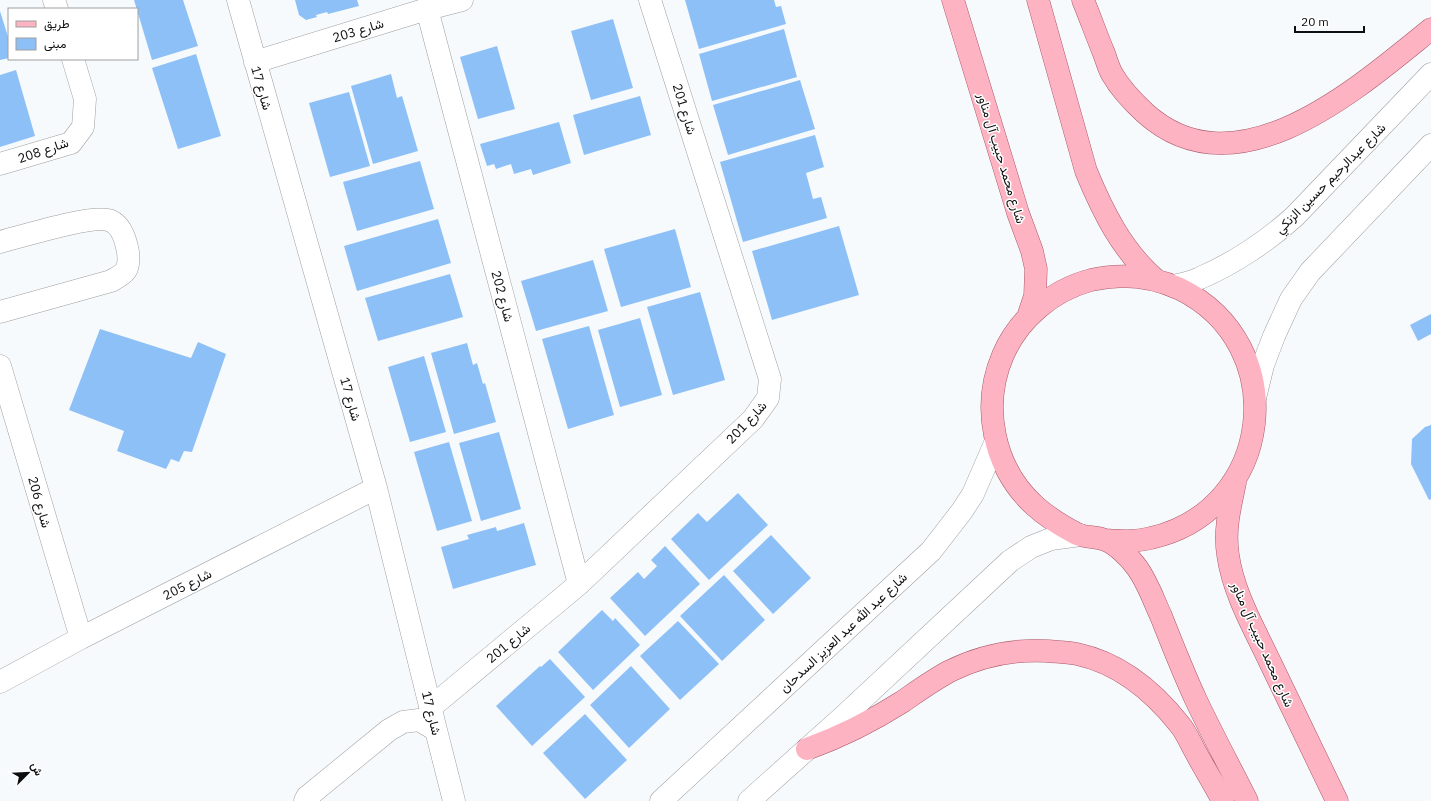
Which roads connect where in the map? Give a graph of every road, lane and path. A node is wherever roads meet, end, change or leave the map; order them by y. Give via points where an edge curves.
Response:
1 (238, 0) edge
2 (462, 0) edge
3 (650, 0) edge
4 (953, 0) edge
5 (1038, 0) edge
6 (1083, 0) edge
7 (428, 9) junction
8 (1431, 29) edge
9 (72, 60) edge
10 (255, 62) junction
11 (1431, 74) edge
12 (1431, 145) edge
13 (0, 164) edge
14 (0, 242) edge
15 (1165, 283) junction
16 (0, 312) edge
17 (1028, 317) junction
18 (0, 366) edge
19 (4, 393) edge
20 (1255, 398) junction
21 (996, 441) junction
22 (1237, 478) junction
23 (376, 488) junction
24 (1080, 535) junction
25 (1106, 540) junction
26 (579, 584) junction
27 (81, 638) junction
28 (0, 682) edge
29 (430, 708) junction
30 (436, 730) junction
31 (807, 748) junction
32 (305, 801) edge
33 (454, 801) edge
34 (661, 801) edge
35 (749, 801) edge
36 (1223, 801) edge
37 (1247, 801) edge
38 (1337, 801) edge

1 - 10 street, شارع 17
2 - 7 street, شارع 203
3 - 26 street, شارع 201 via 770,379 768,398 752,419
4 - 17 main road, شارع محمد حبيب آل مناور via 1018,214 1032,251 1036,269 1034,296
5 - 15 main road via 1086,171 1097,198 1113,229 1134,258
6 - 8 main road via 1111,73 1125,93 1167,129 1210,143 1248,141 1301,121 1365,82
7 - 10 street, شارع 203
7 - 26 street, شارع 202
9 - 13 street, شارع 208 via 85,99 83,127 71,143
10 - 23 street, شارع 17
11 - 15 street, شارع عبدالرحيم حسين الزنكي via 1282,228 1223,267 1199,279
12 - 20 street via 1310,272 1295,292 1263,365
14 - 16 street via 81,221 110,220 121,229 129,264 125,273 111,281
15 - 17 main road via 1132,276 1089,281 1062,291
15 - 20 main road via 1202,302 1225,324 1243,352 1253,382
17 - 21 main road via 1014,334 1003,354 996,375 992,397
18 - 19 street, شارع 206
19 - 27 street, شارع 206
20 - 22 main road via 1256,415 1250,448
21 - 24 main road via 1006,468 1023,493 1044,514
21 - 34 street, شارع عبد الله عبد العزيز السدحان via 973,494 931,551
22 - 25 main road via 1224,496 1208,511 1170,533 1149,539
22 - 38 main road, شارع محمد حبيب آل مناور via 1227,521 1226,540 1232,573 1243,606
23 - 27 street, شارع 205
23 - 29 street, شارع 17
24 - 25 main road
24 - 31 street via 1051,539 1010,560
25 - 37 main road via 1123,552 1148,585 1196,700
26 - 29 street, شارع 201
27 - 28 street, شارع 205
29 - 30 street, شارع 17
30 - 32 street via 420,720 404,722 389,730
30 - 33 street, شارع 17
31 - 35 street
31 - 36 main road via 833,740 967,663 1006,653 1034,650 1075,654 1087,656 1114,668 1153,695 1181,726

